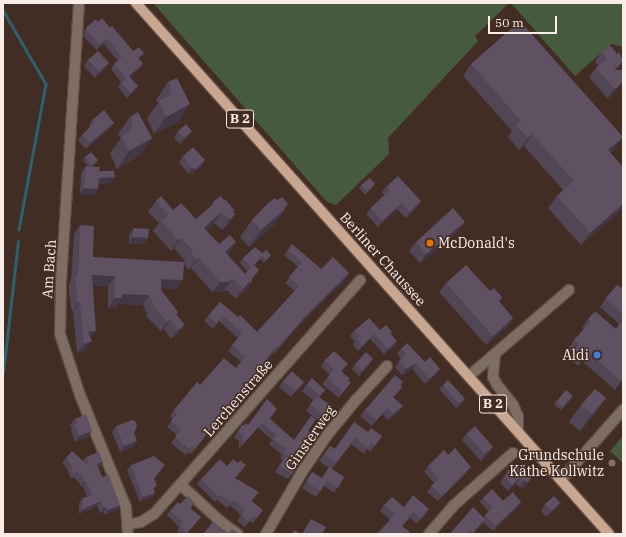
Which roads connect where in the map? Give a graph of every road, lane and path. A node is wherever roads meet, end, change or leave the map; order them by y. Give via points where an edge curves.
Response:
1 (79, 3) edge
2 (136, 3) edge
3 (360, 280) dead end
4 (569, 290) dead end
5 (495, 354) junction
6 (387, 366) dead end
7 (469, 376) junction
8 (623, 410) edge
9 (518, 431) junction
10 (513, 454) dead end
11 (561, 480) junction
12 (181, 485) junction
13 (129, 529) edge
14 (238, 534) edge
15 (266, 534) edge
16 (429, 534) edge
17 (609, 534) edge

1 - 13 street, Am Bach via 60,334 80,395 126,507
2 - 7 main road, Berliner Chaussee / B 2
3 - 12 street, Lerchenstraße
4 - 5 street
5 - 7 street
5 - 9 street via 493,377 513,405 518,416
6 - 15 street, Ginsterweg via 328,434 302,472
7 - 9 main road, Berliner Chaussee / B 2
8 - 11 street
9 - 11 main road, Berliner Chaussee / B 2
10 - 16 street via 453,506
11 - 17 main road, Berliner Chaussee / B 2
12 - 13 street, Lerchenstraße via 154,514
12 - 14 street

